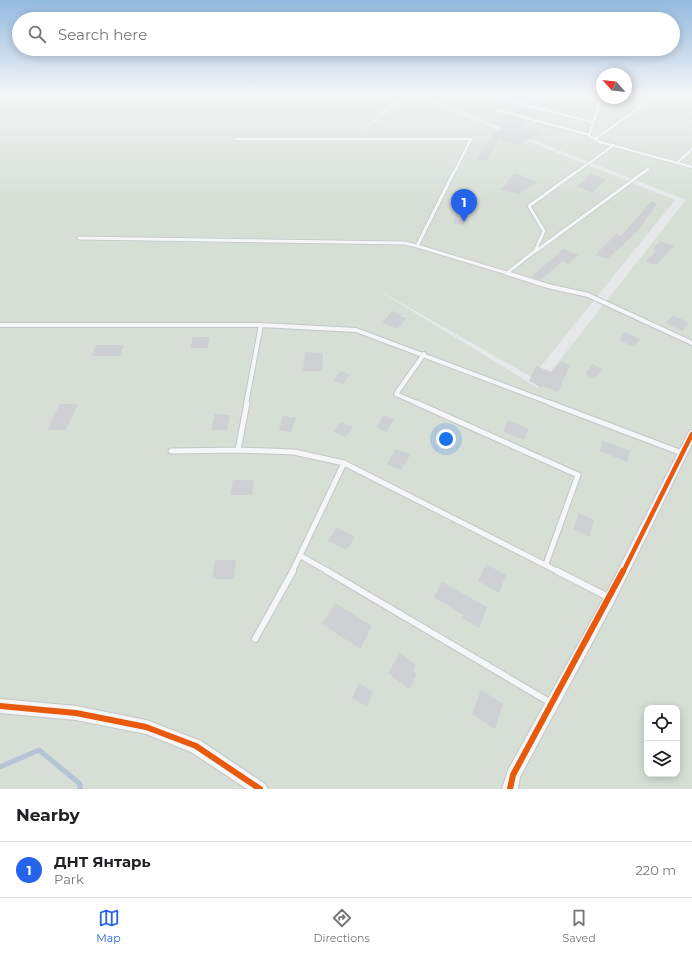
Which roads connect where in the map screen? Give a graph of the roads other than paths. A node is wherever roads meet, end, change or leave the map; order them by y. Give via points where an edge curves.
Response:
1 (578, 132) edge
2 (590, 132) edge
3 (605, 132) edge
4 (590, 135) junction
5 (236, 139) dead end
6 (595, 139) junction
7 (614, 146) junction
8 (692, 148) edge
9 (678, 162) junction
10 (692, 167) edge
11 (648, 169) dead end
12 (80, 238) dead end
13 (417, 246) junction
14 (535, 251) junction
15 (507, 273) junction
16 (0, 324) edge
17 (261, 325) junction
18 (692, 343) edge
19 (424, 354) junction
20 (692, 434) edge
21 (238, 450) junction
22 (171, 451) dead end
23 (682, 453) junction
24 (344, 463) junction
25 (301, 556) junction
26 (546, 564) junction
27 (610, 598) junction
28 (255, 639) dead end
29 (552, 704) junction
30 (0, 706) edge
31 (260, 789) edge
32 (510, 789) edge

1 - 4 lane
2 - 4 lane
3 - 6 lane
4 - 6 lane
5 - 13 lane via 471,139
6 - 7 lane
7 - 9 lane
7 - 14 lane via 529,206 544,231
8 - 9 lane
9 - 10 lane
11 - 14 lane
12 - 13 lane via 405,243
13 - 15 lane
14 - 15 lane
15 - 18 lane via 588,295
16 - 17 lane
17 - 19 lane via 356,330
17 - 21 lane
19 - 23 lane
19 - 26 lane via 396,394 578,475
20 - 23 street
21 - 22 lane
21 - 24 lane via 294,452
23 - 27 street
24 - 25 lane
24 - 26 lane
25 - 28 lane
25 - 29 lane
26 - 27 lane
27 - 29 street
29 - 32 street via 514,775
30 - 31 street via 76,713 146,727 196,746

